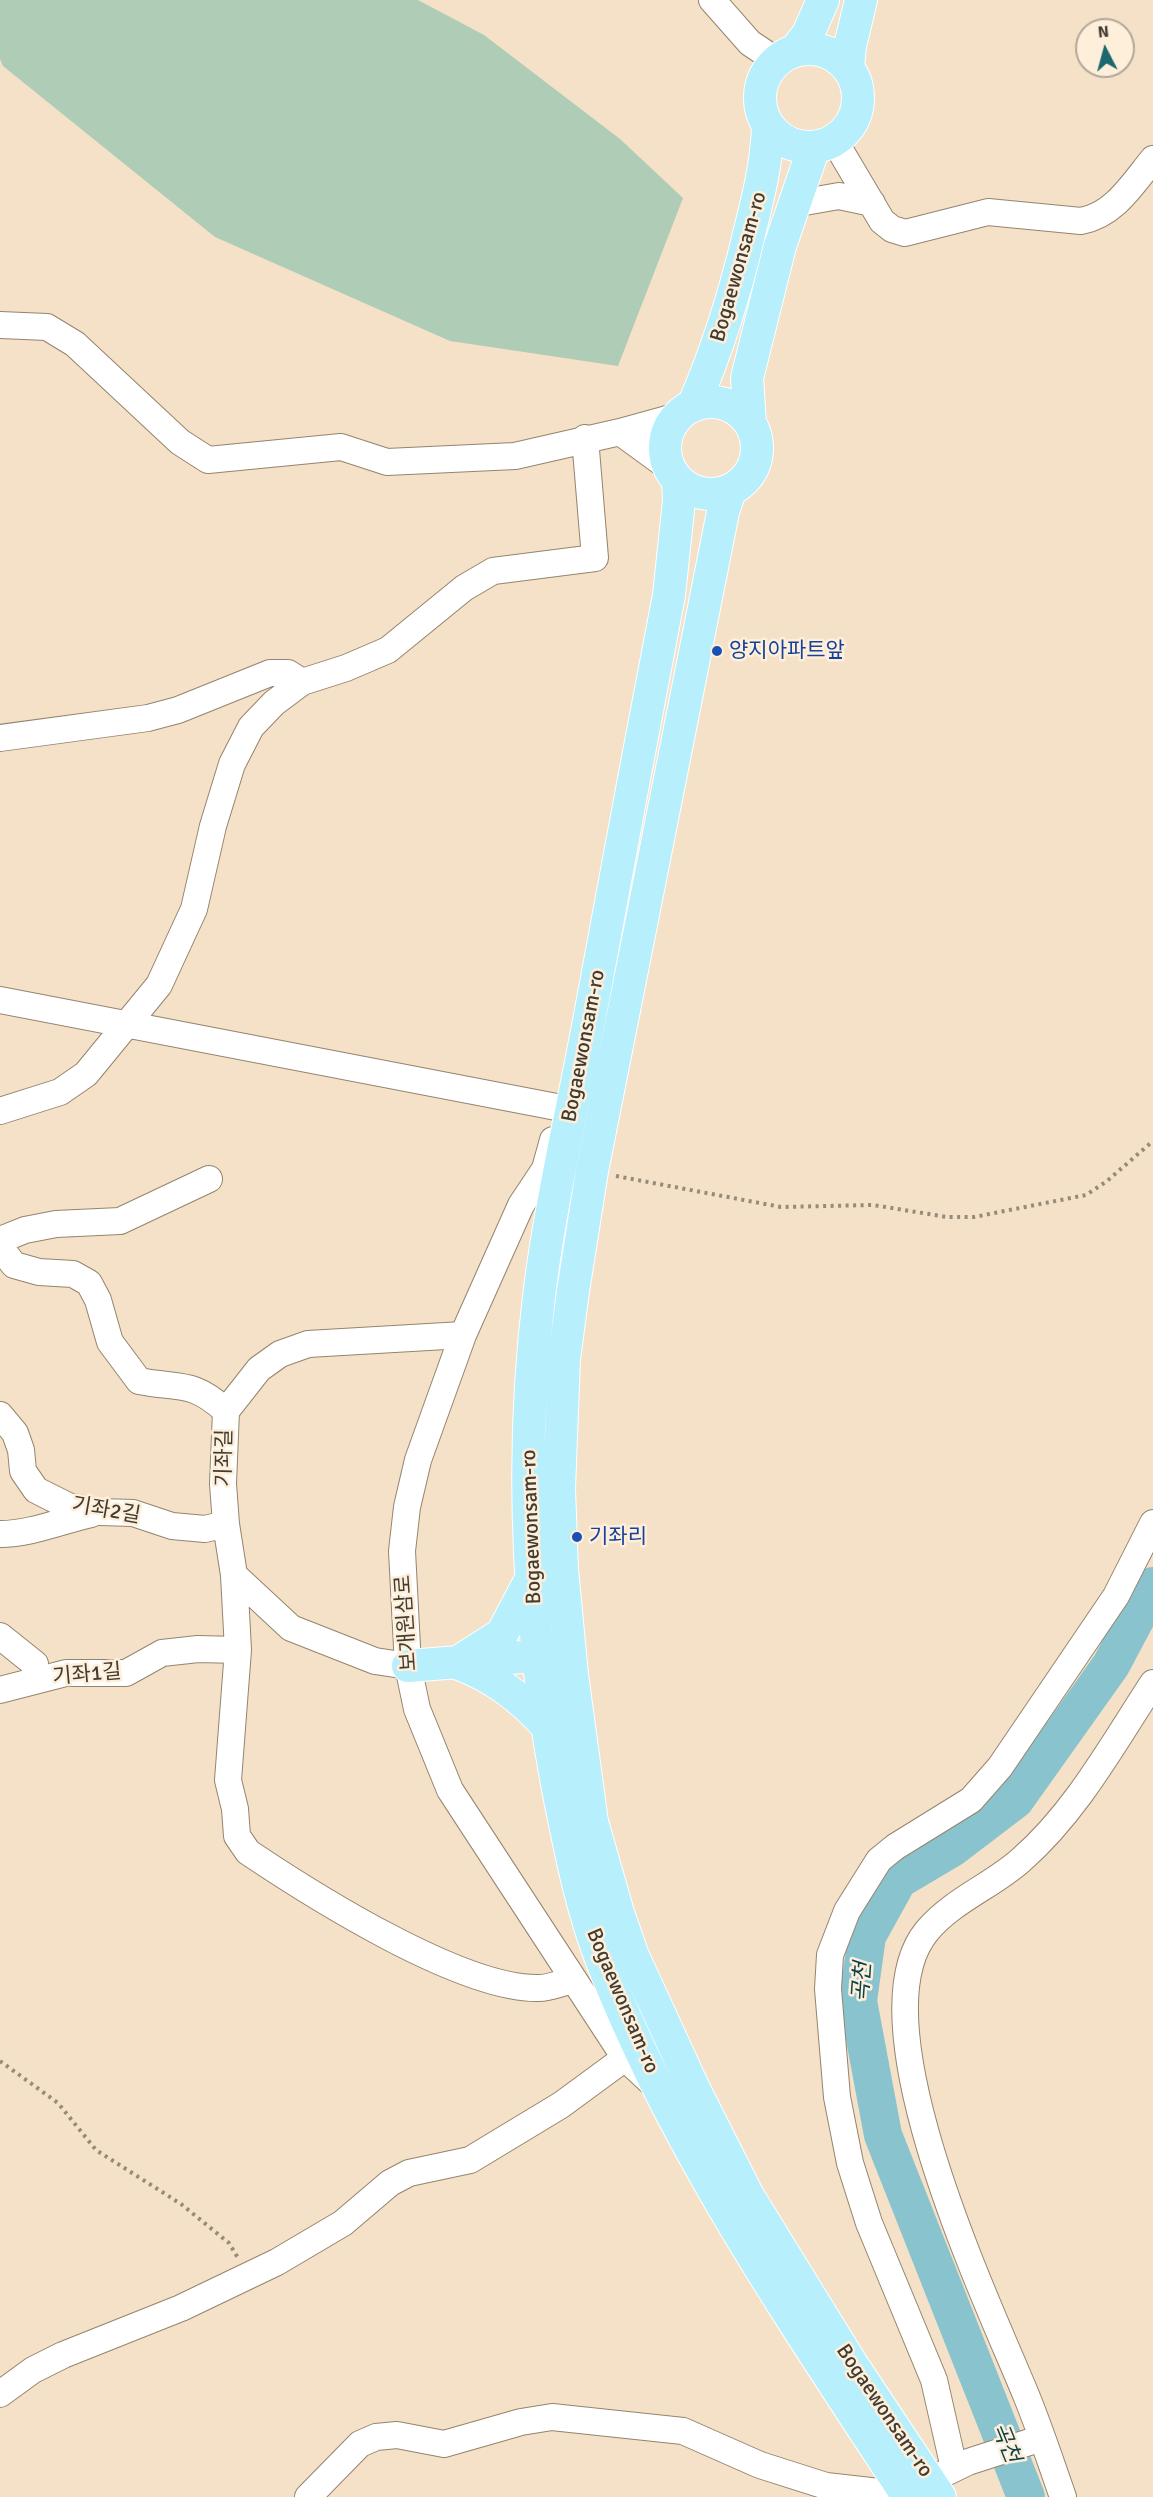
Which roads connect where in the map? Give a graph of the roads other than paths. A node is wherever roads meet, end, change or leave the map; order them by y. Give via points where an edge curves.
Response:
1 (712, 0) edge
2 (823, 0) edge
3 (861, 0) edge
4 (786, 56) junction
5 (848, 68) junction
6 (768, 125) junction
7 (824, 143) junction
8 (1153, 159) edge
9 (872, 203) junction
10 (793, 204) junction
11 (0, 325) edge
12 (685, 411) junction
13 (750, 423) junction
14 (620, 432) junction
15 (585, 438) junction
16 (673, 474) junction
17 (730, 490) junction
18 (303, 682) junction
19 (0, 738) edge
20 (0, 1000) edge
21 (126, 1023) junction
22 (566, 1109) junction
23 (0, 1110) edge
24 (209, 1179) dead end
25 (0, 1240) edge
26 (0, 1247) edge
27 (463, 1335) junction
28 (226, 1411) junction
29 (0, 1415) edge
30 (100, 1512) junction
31 (1153, 1523) edge
32 (226, 1524) junction
33 (0, 1534) edge
34 (234, 1575) junction
35 (532, 1577) junction
36 (0, 1636) edge
37 (238, 1650) junction
38 (570, 1653) junction
39 (538, 1655) junction
40 (457, 1663) junction
41 (408, 1666) junction
42 (35, 1680) junction
43 (1153, 1683) edge
44 (0, 1690) edge
45 (546, 1725) junction
46 (574, 1980) junction
47 (625, 2058) junction
48 (663, 2094) junction
49 (0, 2394) edge
50 (1042, 2438) junction
51 (935, 2483) edge
52 (308, 2497) edge
53 (1063, 2497) edge

1 - 4 street via 750,43
2 - 4 main road, Bogaewonsam-ro via 808,34
3 - 5 main road, Bogaewonsam-ro
4 - 5 main road via 824,51
4 - 6 main road, Bogaewonsam-ro via 764,77 759,96
5 - 7 main road, Bogaewonsam-ro via 856,86 857,105 849,125
6 - 7 main road via 793,144
6 - 12 main road, Bogaewonsam-ro via 764,179 739,278 708,373
7 - 9 street
7 - 10 main road, Bogaewonsam-ro
8 - 9 street via 1104,214 1081,221 988,212 905,233 882,221
9 - 10 street via 839,196
10 - 13 main road, Bogaewonsam-ro via 747,378
11 - 15 street via 47,327 75,344 180,442 208,460 341,447 387,462 455,460 515,456
12 - 13 main road via 707,402 726,405
12 - 14 street
12 - 16 main road, Bogaewonsam-ro via 666,434 665,456
13 - 17 main road, Bogaewonsam-ro via 757,441 756,461 746,478
14 - 15 street
14 - 16 street
15 - 18 street via 595,558 493,571 464,588 388,650
16 - 17 main road via 700,493
16 - 22 main road, Bogaewonsam-ro via 679,501 669,595
17 - 38 main road, Bogaewonsam-ro via 592,1171 564,1359 560,1489
18 - 19 street via 288,673 270,673 148,718
18 - 21 street via 274,703 246,736 232,764 213,826 194,909 159,985
20 - 21 street
21 - 22 street
21 - 23 street via 86,1074 60,1092
22 - 27 street, 보개원삼로 via 545,1169 521,1205
22 - 35 main road, Bogaewonsam-ro via 534,1355 526,1505
24 - 25 street via 120,1221 56,1224
26 - 28 street, 기좌길 via 14,1265 39,1272 73,1274 88,1283 98,1300 110,1342 140,1381 182,1385 209,1395
27 - 28 street via 308,1344 280,1354 259,1369
27 - 41 street, 보개원삼로 via 418,1460 407,1507 402,1551
28 - 32 street, 기좌길
29 - 30 street, 기좌2길 via 15,1433 23,1471 36,1490 68,1506
30 - 32 street, 기좌2길 via 133,1513 172,1526 205,1529
30 - 33 street via 48,1523 22,1534
31 - 51 street via 1116,1596 1000,1767 971,1800 879,1860 847,1911 830,1955 828,1989 837,2097 850,2163 870,2223 934,2380
32 - 34 street, 기좌길
34 - 37 street
34 - 41 street via 291,1628 375,1661
35 - 39 main road, Bogaewonsam-ro
35 - 40 main road via 502,1634
36 - 42 street via 35,1664
37 - 42 street, 기좌1길 via 162,1653 126,1673 66,1673
37 - 46 street via 228,1780 237,1836 248,1852 432,1959 508,1985 540,1988
38 - 39 main road
38 - 51 main road, Bogaewonsam-ro via 592,1822 633,1956 748,2196 851,2363
39 - 40 main road
39 - 45 main road, Bogaewonsam-ro
40 - 41 main road
40 - 45 main road via 507,1688
41 - 46 street, 보개원삼로 via 417,1709 450,1790
42 - 44 street, 기좌1길
43 - 50 street via 1088,1783 1042,1840 1020,1862 952,1908 927,1931 915,1952 907,1980 909,2058 935,2161 993,2320
45 - 48 main road, Bogaewonsam-ro via 574,1874 587,1920 604,1968
46 - 47 street, 보개원삼로
47 - 48 street, 보개원삼로
47 - 49 street via 561,2105 470,2160 390,2182 343,2223 249,2276 63,2355 33,2370
48 - 51 main road, Bogaewonsam-ro via 722,2207
50 - 51 street
50 - 53 street
51 - 52 street via 826,2486 760,2465 682,2431 552,2417 444,2444 397,2435 376,2437 360,2444

